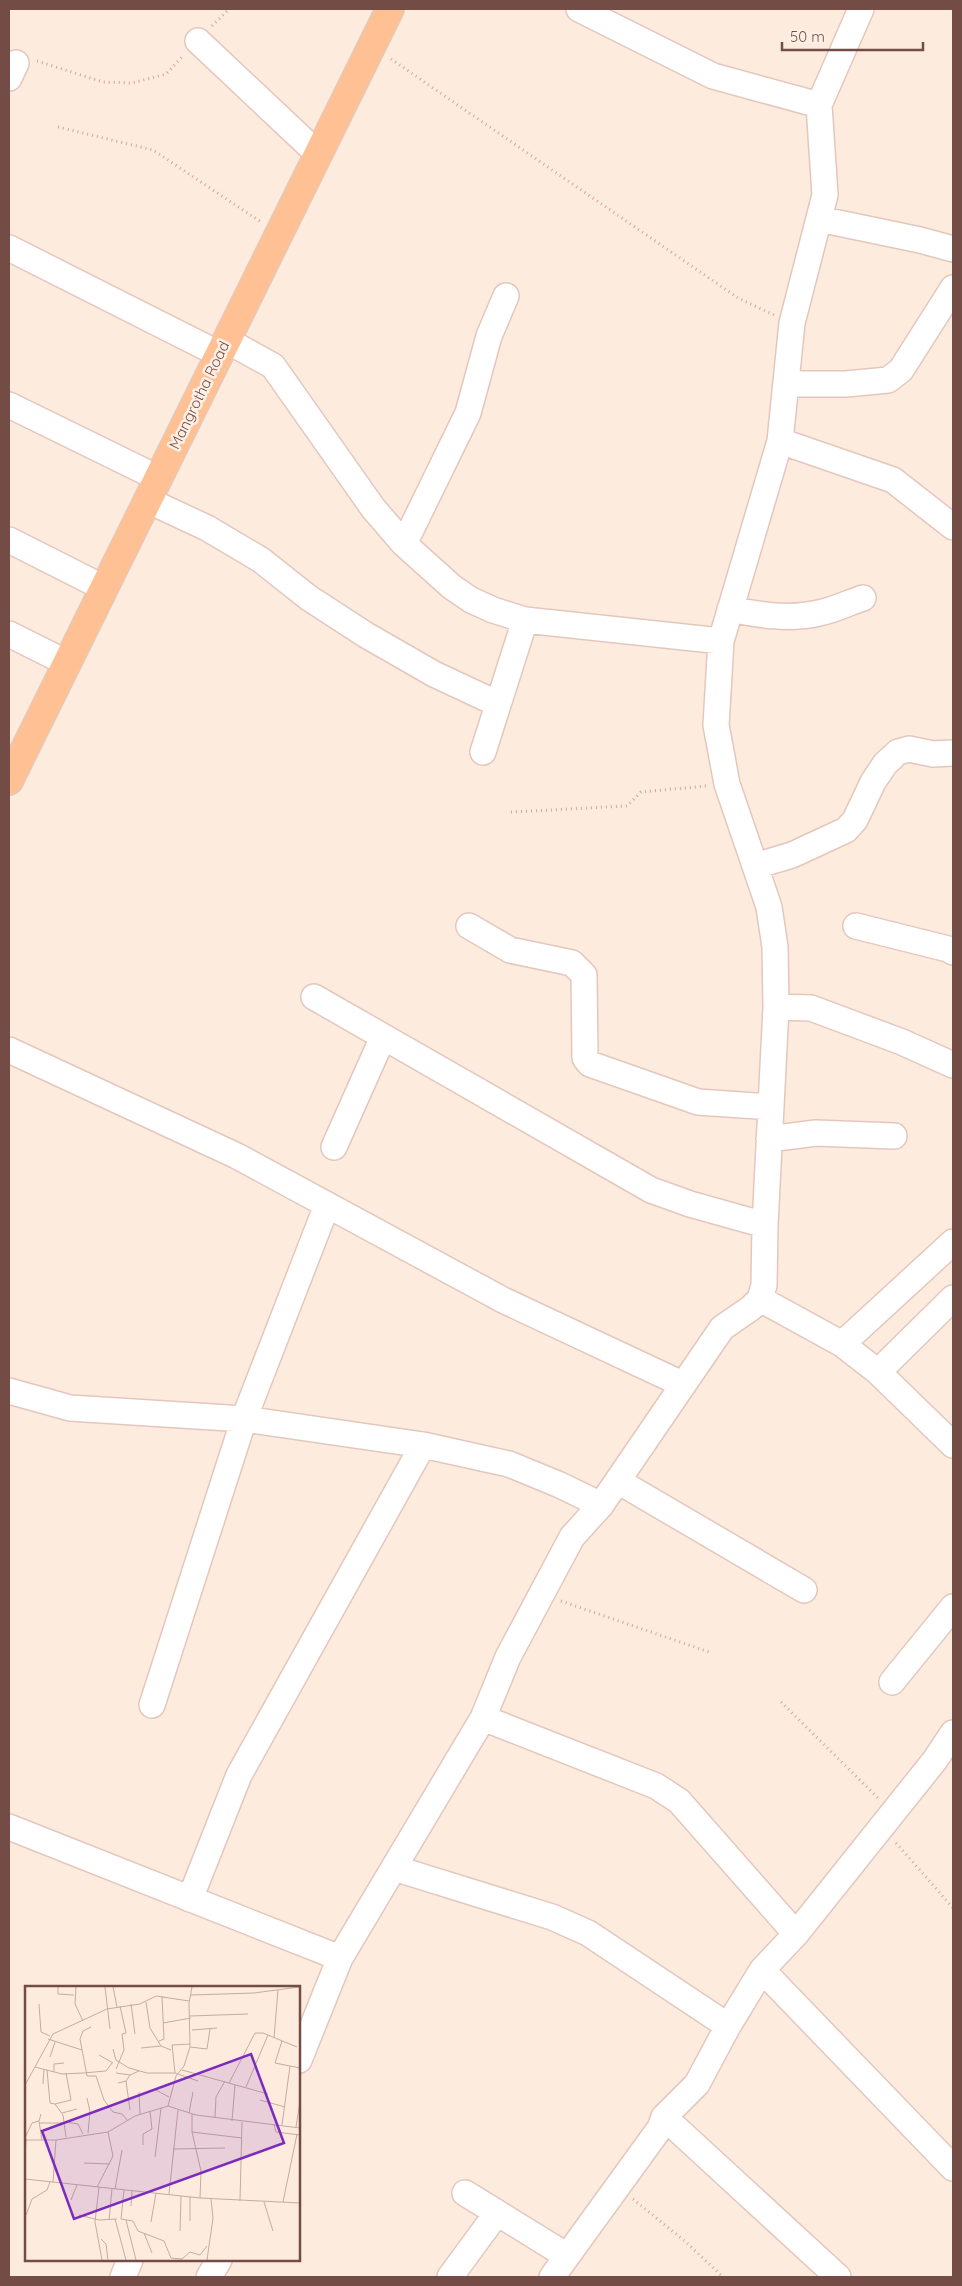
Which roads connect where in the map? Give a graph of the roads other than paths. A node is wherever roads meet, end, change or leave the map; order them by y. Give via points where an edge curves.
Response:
1 (390, 9) edge
2 (579, 9) edge
3 (860, 9) edge
4 (198, 41) road end
5 (819, 105) junction
6 (318, 154) junction
7 (819, 219) junction
8 (953, 245) edge
9 (9, 248) edge
10 (953, 288) edge
11 (506, 296) dead end
12 (223, 347) junction
13 (786, 384) junction
14 (9, 405) edge
15 (780, 441) junction
16 (153, 489) junction
17 (953, 527) edge
18 (9, 540) edge
19 (404, 544) junction
20 (104, 588) junction
21 (863, 598) dead end
22 (730, 609) junction
23 (524, 620) junction
24 (9, 634) edge
25 (721, 641) junction
26 (67, 664) junction
27 (498, 704) junction
28 (482, 752) dead end
29 (953, 753) edge
30 (9, 781) edge
31 (755, 866) junction
32 (469, 926) dead end
33 (856, 926) dead end
34 (953, 952) edge
35 (314, 997) dead end
36 (776, 1007) junction
37 (383, 1037) junction
38 (9, 1050) edge
39 (953, 1065) edge
40 (770, 1107) junction
41 (894, 1136) dead end
42 (769, 1139) junction
43 (334, 1147) dead end
44 (328, 1205) junction
45 (765, 1224) junction
46 (953, 1242) edge
47 (953, 1298) edge
48 (760, 1299) junction
49 (842, 1344) junction
50 (878, 1372) junction
51 (682, 1384) junction
52 (9, 1391) edge
53 (244, 1419) junction
54 (423, 1445) junction
55 (953, 1445) edge
56 (618, 1480) junction
57 (601, 1505) junction
58 (804, 1590) dead end
59 (953, 1607) edge
60 (892, 1682) dead end
61 (152, 1705) dead end
62 (483, 1718) junction
63 (953, 1734) edge
64 (9, 1827) edge
65 (394, 1868) junction
66 (190, 1899) junction
67 (796, 1934) junction
68 (340, 1958) junction
69 (762, 1970) junction
70 (728, 2026) junction
71 (300, 2058) edge
72 (664, 2118) junction
73 (953, 2168) edge
74 (464, 2193) dead end
75 (496, 2213) junction
76 (567, 2256) junction
77 (130, 2261) edge
78 (123, 2277) edge
79 (450, 2277) edge
80 (552, 2277) edge
81 (838, 2277) edge

1 - 6 main road, Mangrotha Road
2 - 5 street via 713,76
3 - 5 street
4 - 6 street
5 - 7 street via 825,195
6 - 12 main road, Mangrotha Road
7 - 8 street
7 - 13 street via 792,323
9 - 12 street
10 - 13 street via 901,370 888,380
11 - 19 street via 488,336 468,413
12 - 16 main road, Mangrotha Road
12 - 19 street via 273,366 354,484
13 - 15 street
14 - 16 street
15 - 17 street via 893,480
15 - 22 street
16 - 20 main road, Mangrotha Road
16 - 27 street via 366,635 434,674
18 - 20 street
19 - 23 street via 471,600
20 - 26 main road, Mangrotha Road
21 - 22 street via 818,613 792,616 764,616
22 - 25 street
23 - 25 street
23 - 27 street
24 - 26 street
25 - 31 street via 716,725 727,784
26 - 30 main road, Mangrotha Road
27 - 28 street
29 - 31 street via 933,754 909,749 898,752 884,764 855,820 846,830 792,855
31 - 36 street via 769,907 775,947
32 - 40 street via 510,950 572,963 579,968 584,974 585,1058 590,1064 698,1102
33 - 34 street
35 - 37 street
36 - 39 street via 812,1008
36 - 40 street
37 - 43 street
37 - 45 street via 651,1190
38 - 44 street via 237,1156
40 - 42 street
41 - 42 street via 816,1133
42 - 45 street
44 - 51 street via 503,1300
44 - 53 street
45 - 48 street via 764,1285
46 - 49 street
47 - 50 street
48 - 49 street
48 - 51 street via 722,1328
49 - 50 street
50 - 55 street
51 - 56 street
52 - 53 street via 70,1408
53 - 54 street
53 - 61 street
54 - 57 street via 509,1464
54 - 66 street via 239,1775
56 - 57 street
56 - 58 street
57 - 62 street via 572,1537 508,1658
59 - 60 street
62 - 65 street
62 - 67 street via 656,1786 679,1801
63 - 67 street
64 - 66 street
65 - 68 street
65 - 70 street via 552,1917 588,1933
66 - 68 street
67 - 69 street
68 - 71 street
69 - 70 street
69 - 73 street
70 - 72 street via 697,2084
72 - 76 street
72 - 81 street
74 - 75 street
75 - 76 street
75 - 79 street
76 - 80 street
77 - 78 street

